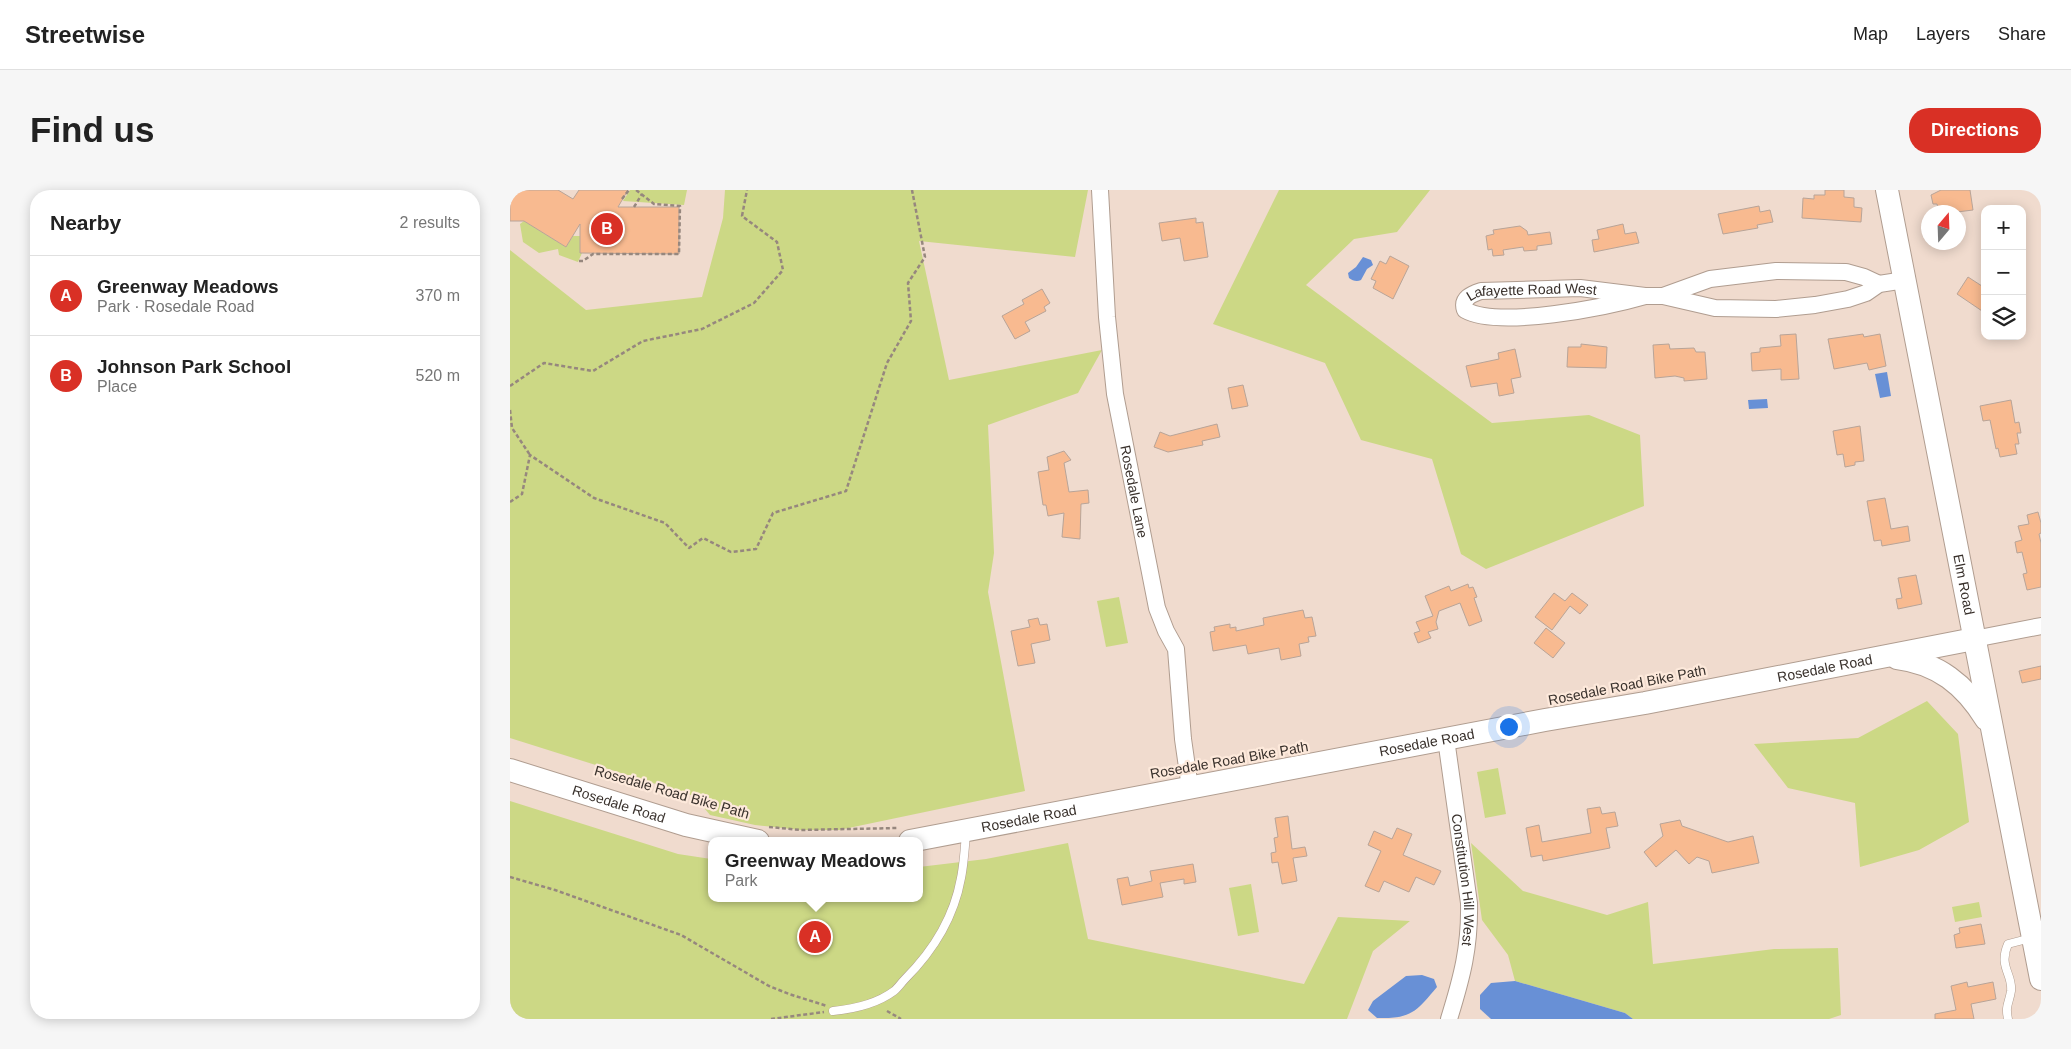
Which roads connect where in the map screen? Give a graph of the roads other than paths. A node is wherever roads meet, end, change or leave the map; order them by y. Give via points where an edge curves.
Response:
1 (1100, 190) edge
2 (1887, 190) edge
3 (1905, 280) junction
4 (1880, 284) junction
5 (1645, 296) junction
6 (1663, 296) junction
7 (2041, 626) edge
8 (1974, 639) junction
9 (1879, 657) junction
10 (1991, 726) junction
11 (1446, 739) junction
12 (510, 770) edge
13 (1190, 788) junction
14 (967, 830) junction
15 (761, 833) edge
16 (907, 834) edge
17 (2033, 937) junction
18 (2041, 979) edge
19 (833, 1009) road end
20 (1449, 1019) edge
21 (2008, 1019) edge

1 - 13 street, Rosedale Lane via 1115,394 1157,608 1176,649 1182,739
2 - 3 street, Elm Road
3 - 4 street, Lafayette Road West
3 - 8 street, Elm Road
4 - 6 street, Lafayette Road West via 1848,299 1776,309 1715,308
4 - 6 street, Lafayette Road West via 1846,272 1776,271 1710,279
5 - 5 street, Lafayette Road West via 1580,288 1507,289 1471,294 1465,299 1464,306 1474,314 1508,317 1587,310
5 - 6 street, Lafayette Road West
7 - 8 street
8 - 9 street, Rosedale Road
8 - 10 street, Elm Road
9 - 10 street via 1916,662 1944,673 1968,693
9 - 11 street, Rosedale Road
10 - 17 street, Elm Road
11 - 13 street, Rosedale Road
11 - 20 street, Constitution Hill West via 1470,930 1465,966
12 - 15 street, Rosedale Road via 686,825
13 - 14 street, Rosedale Road
14 - 16 street, Rosedale Road
14 - 19 lane via 961,879 953,907 923,961 894,991 850,1010
17 - 18 street, Elm Road
17 - 21 lane via 2008,944 2003,955 2011,990 2006,1007

